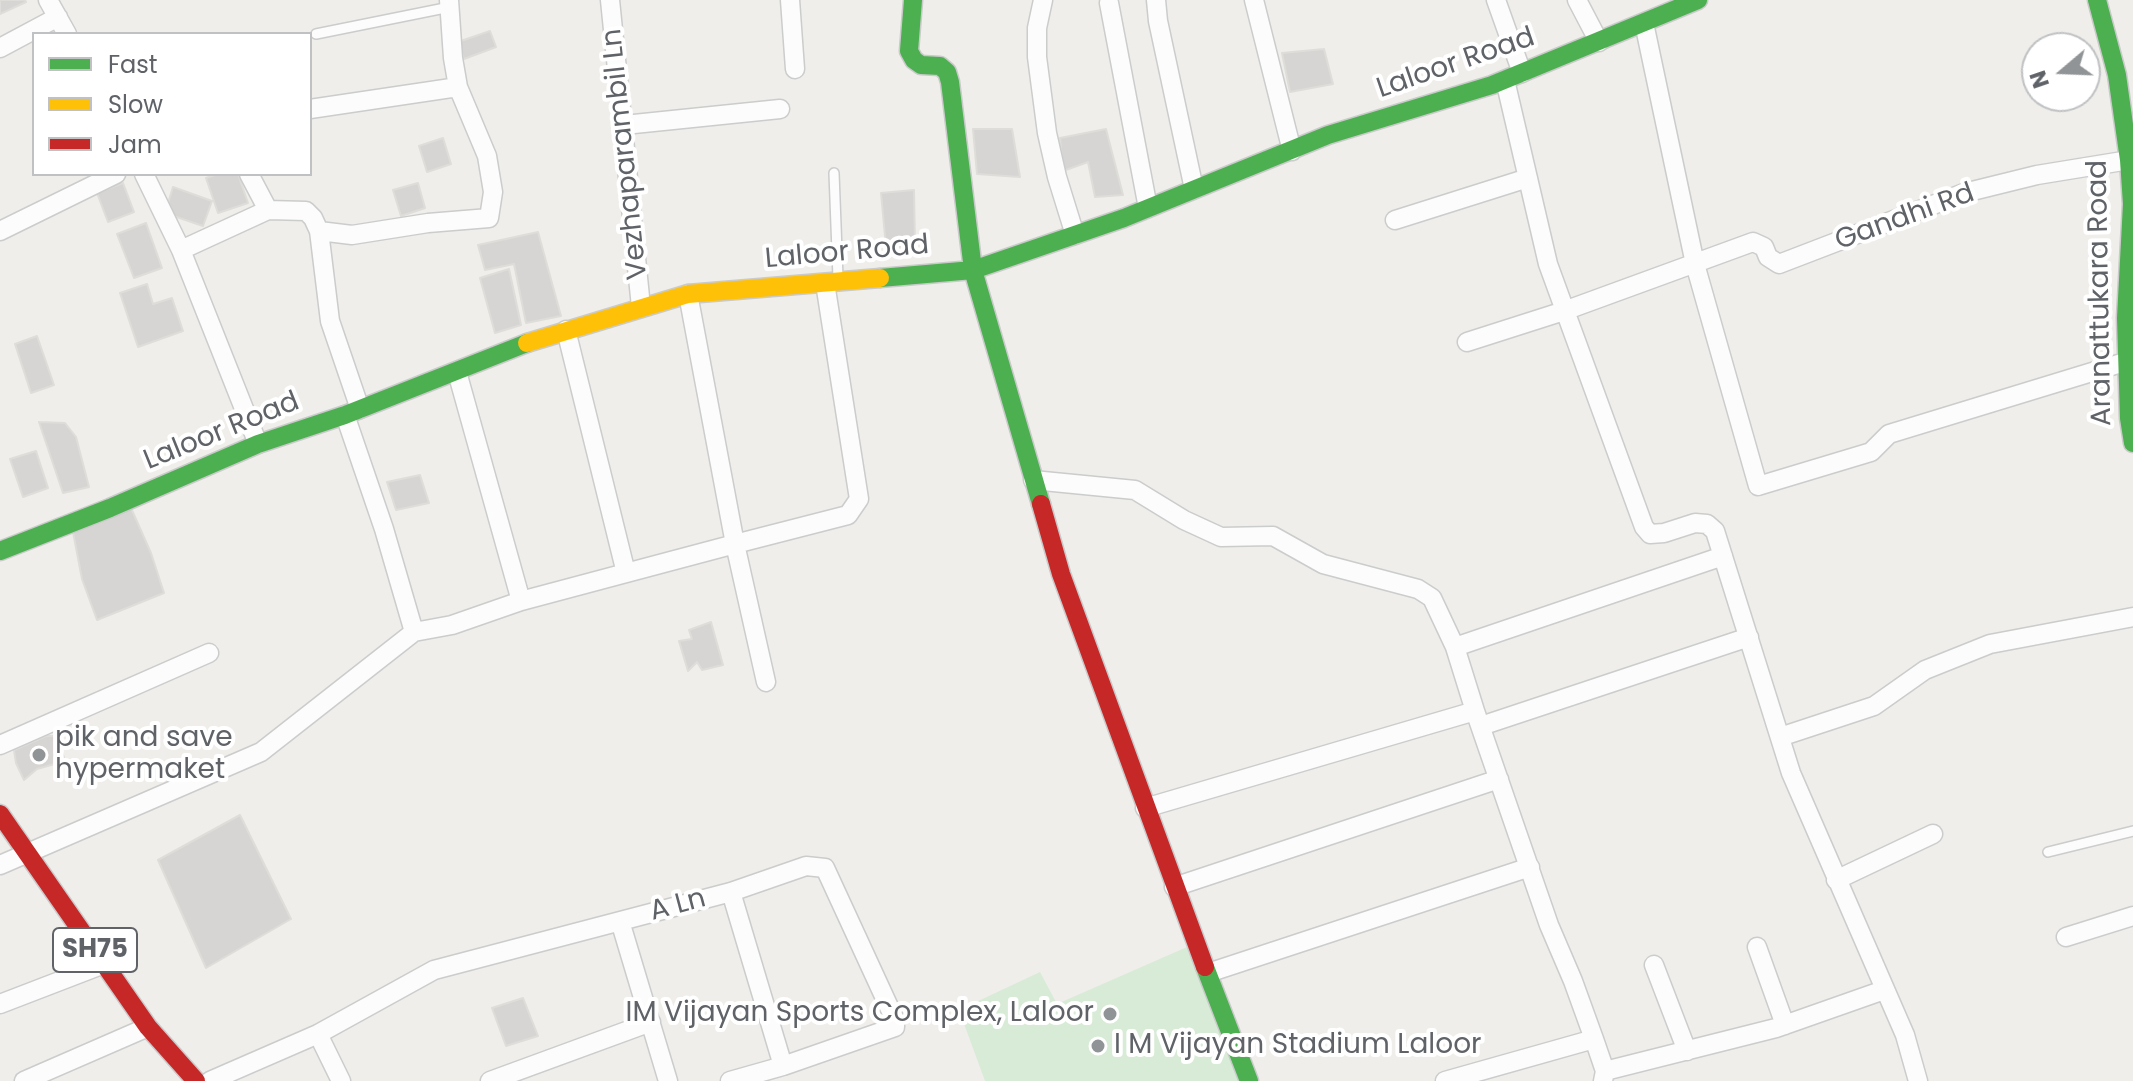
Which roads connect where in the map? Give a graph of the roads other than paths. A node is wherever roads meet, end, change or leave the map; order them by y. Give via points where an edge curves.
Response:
1 (48, 0) edge
2 (610, 0) edge
3 (790, 0) edge
4 (913, 0) edge
5 (1043, 0) edge
6 (1156, 0) edge
7 (1254, 0) edge
8 (1496, 0) edge
9 (1577, 0) edge
10 (1698, 0) edge
11 (2097, 0) edge
12 (450, 3) edge
13 (1109, 3) dead end
14 (1676, 4) edge
15 (1644, 23) junction
16 (62, 26) edge
17 (316, 34) dead end
18 (32, 37) edge
19 (1599, 42) junction
20 (0, 48) edge
21 (795, 69) dead end
22 (1514, 76) junction
23 (458, 87) junction
24 (2127, 102) edge
25 (312, 109) edge
26 (780, 109) dead end
27 (624, 125) junction
28 (1292, 151) junction
29 (2129, 160) junction
30 (834, 173) dead end
31 (112, 176) edge
32 (145, 176) edge
33 (250, 176) edge
34 (1528, 178) junction
35 (1194, 189) junction
36 (1148, 208) junction
37 (268, 210) junction
38 (1395, 220) dead end
39 (0, 231) edge
40 (319, 231) junction
41 (1075, 235) junction
42 (181, 250) junction
43 (1695, 264) junction
44 (973, 270) junction
45 (831, 282) junction
46 (688, 294) junction
47 (641, 307) junction
48 (1564, 311) junction
49 (566, 330) junction
50 (1467, 342) dead end
51 (2131, 361) edge
52 (457, 372) junction
53 (353, 412) junction
54 (2133, 443) edge
55 (258, 444) junction
56 (1033, 480) junction
57 (735, 544) junction
58 (0, 551) edge
59 (1723, 556) junction
60 (626, 573) junction
61 (521, 601) junction
62 (2133, 617) edge
63 (414, 632) junction
64 (1749, 637) junction
65 (1455, 647) junction
66 (209, 653) dead end
67 (766, 682) dead end
68 (1478, 718) junction
69 (1780, 737) junction
70 (0, 745) edge
71 (1499, 779) junction
72 (1145, 808) junction
73 (0, 814) edge
74 (2133, 831) edge
75 (1933, 834) dead end
76 (2048, 852) dead end
77 (29, 854) junction
78 (0, 865) edge
79 (1530, 867) junction
80 (1836, 880) junction
81 (1174, 887) junction
82 (731, 892) junction
83 (2133, 916) edge
84 (620, 921) junction
85 (2066, 937) dead end
86 (1757, 947) dead end
87 (104, 964) junction
88 (1654, 965) dead end
89 (1208, 973) junction
90 (1884, 990) junction
91 (0, 1004) edge
92 (651, 1022) junction
93 (1785, 1025) junction
94 (148, 1027) junction
95 (318, 1034) junction
96 (1594, 1039) junction
97 (1687, 1051) junction
98 (783, 1066) junction
99 (1604, 1076) edge
100 (196, 1080) edge
101 (24, 1081) edge
102 (341, 1081) edge
103 (490, 1081) edge
104 (668, 1081) edge
105 (730, 1081) edge
106 (1249, 1081) edge
107 (1445, 1081) edge
108 (1918, 1081) edge

1 - 16 street
2 - 27 street, Vezhaparambil Ln
3 - 21 street
4 - 44 street via 909,51 921,65 940,66 950,82
5 - 41 street via 1037,57 1047,133
6 - 35 street
7 - 28 street
8 - 22 street
9 - 19 street
10 - 14 street, Laloor Road
11 - 24 street, Aranattukara Road
12 - 17 lane
12 - 23 street
13 - 36 street
14 - 15 street, Laloor Road
15 - 19 street, Laloor Road
15 - 43 street
18 - 20 street
19 - 22 street, Laloor Road
22 - 28 street, Laloor Road
22 - 34 street
23 - 25 street
23 - 40 street via 487,156 493,192 489,218 352,235
24 - 29 street, Aranattukara Road
26 - 27 street
27 - 47 street, Vezhaparambil Ln
28 - 35 street, Laloor Road
29 - 43 street, Gandhi Rd via 1964,193 1779,264 1753,242
29 - 51 street, Aranattukara Road via 2126,292
30 - 45 lane
31 - 39 street
32 - 42 street
33 - 37 street
34 - 38 street
34 - 48 street
35 - 36 street, Laloor Road
36 - 41 street, Laloor Road
37 - 40 street via 306,211
37 - 42 street
40 - 53 street via 330,321
41 - 44 street, Laloor Road
42 - 55 street
43 - 48 street
43 - 51 street via 1758,486 1871,452 1889,434
44 - 45 street, Laloor Road
44 - 56 street
45 - 46 street, Laloor Road
45 - 57 street via 859,499 848,515
46 - 47 street, Laloor Road
46 - 57 street
47 - 49 street, Laloor Road
48 - 50 street
48 - 59 street via 1644,527 1650,534 1707,524 1715,531
49 - 52 street, Laloor Road
49 - 60 street
51 - 54 street, Aranattukara Road
52 - 53 street, Laloor Road
52 - 61 street
53 - 55 street, Laloor Road
53 - 63 street
55 - 58 street, Laloor Road
56 - 65 street via 1135,490 1221,537 1273,536 1323,564 1418,589 1432,598
56 - 72 street
57 - 60 street
57 - 67 street
59 - 64 street
59 - 65 street
60 - 61 street
61 - 63 street
62 - 69 street via 1990,644 1925,670 1874,706
63 - 77 street via 261,752
64 - 68 street
64 - 69 street
65 - 68 street
66 - 70 street
68 - 71 street
68 - 72 street
69 - 80 street
71 - 79 street
71 - 81 street
72 - 81 street
73 - 77 street, SH75
74 - 76 lane
75 - 80 street
77 - 78 street
77 - 87 street, SH75
79 - 89 street
79 - 96 street
80 - 90 street
81 - 89 street
82 - 84 street, A Ln
82 - 98 street
82 - 98 street, A Ln via 806,866 825,868 895,1020 895,1027 881,1034
83 - 85 street
84 - 92 street
84 - 95 street, A Ln via 434,970
86 - 93 street
87 - 91 street
87 - 94 street, SH75
88 - 97 street
89 - 106 street
90 - 93 street
90 - 108 street
92 - 103 street
92 - 104 street
93 - 97 street
94 - 100 street, SH75
94 - 101 street
95 - 100 street, A Ln
95 - 102 street
96 - 99 street
96 - 107 street
97 - 99 street
98 - 105 street, A Ln

